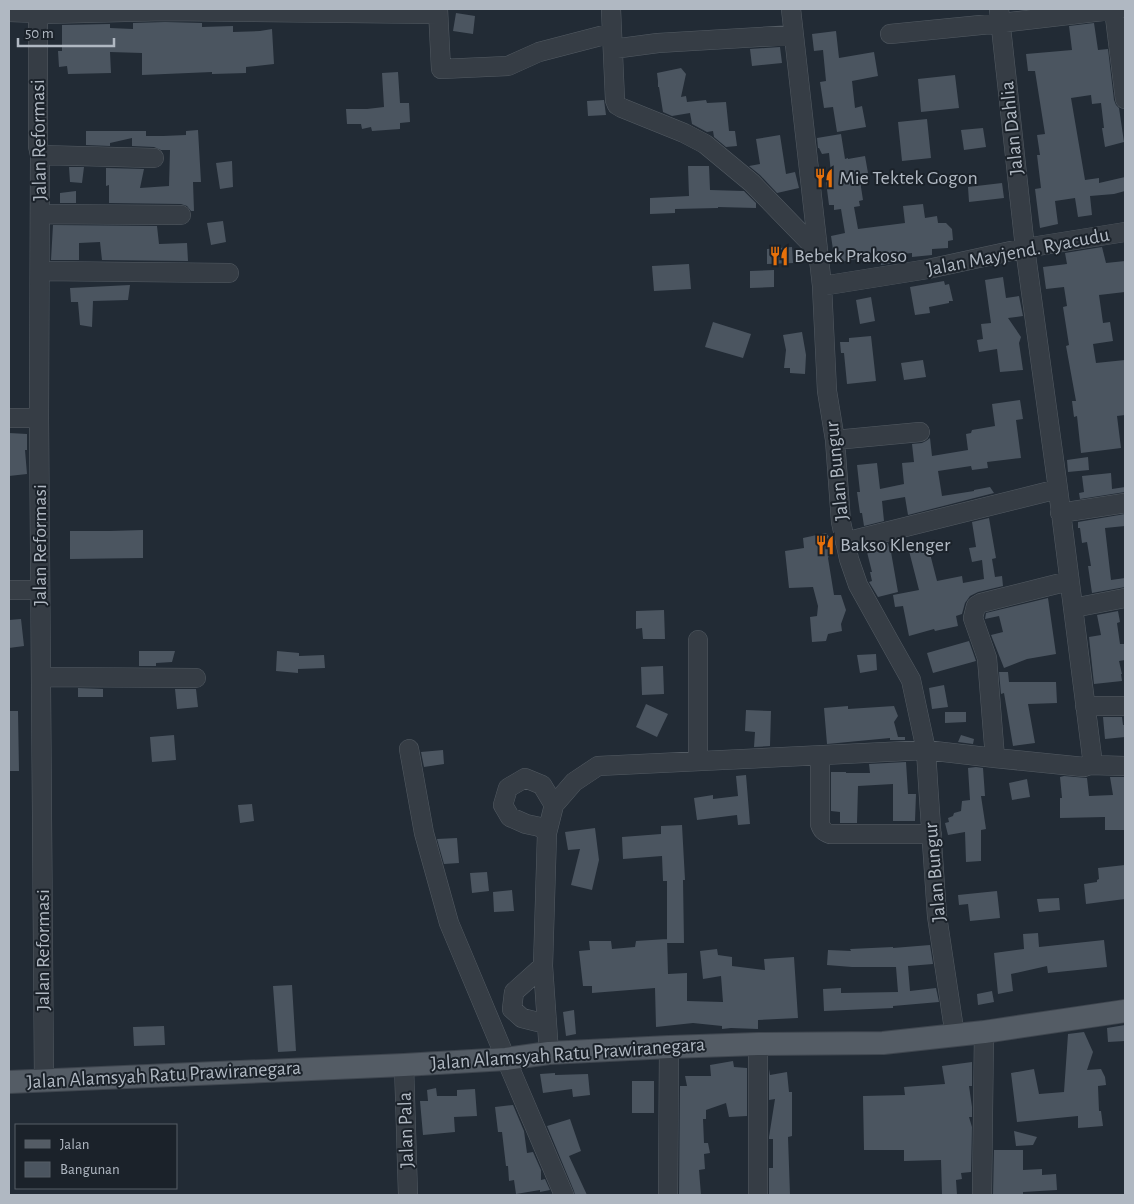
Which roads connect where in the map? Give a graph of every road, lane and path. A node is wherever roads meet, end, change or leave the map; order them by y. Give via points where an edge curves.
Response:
1 (611, 9) edge
2 (791, 9) edge
3 (1116, 9) edge
4 (38, 11) edge
5 (438, 11) edge
6 (9, 12) edge
7 (1000, 16) edge
8 (794, 34) junction
9 (890, 34) dead end
10 (613, 41) junction
11 (1125, 98) edge
12 (40, 156) junction
13 (154, 158) dead end
14 (40, 214) junction
15 (181, 215) dead end
16 (1125, 232) edge
17 (1025, 248) junction
18 (817, 250) junction
19 (40, 271) junction
20 (229, 273) dead end
21 (822, 286) junction
22 (9, 418) edge
23 (39, 418) junction
24 (920, 432) dead end
25 (835, 440) junction
26 (1058, 489) junction
27 (1125, 502) edge
28 (1060, 513) junction
29 (845, 542) junction
30 (1069, 581) junction
31 (9, 590) edge
32 (40, 590) junction
33 (1125, 598) edge
34 (1073, 608) junction
35 (698, 640) dead end
36 (41, 677) junction
37 (196, 678) dead end
38 (1085, 706) junction
39 (1125, 706) edge
40 (409, 749) dead end
41 (926, 750) junction
42 (820, 755) junction
43 (995, 758) junction
44 (698, 761) junction
45 (1090, 765) junction
46 (1125, 766) edge
47 (554, 805) junction
48 (548, 833) junction
49 (932, 834) junction
50 (543, 966) junction
51 (1125, 1011) edge
52 (546, 1024) junction
53 (984, 1032) junction
54 (955, 1036) junction
55 (758, 1044) junction
56 (669, 1047) junction
57 (549, 1053) junction
58 (506, 1059) junction
59 (404, 1065) junction
60 (44, 1081) junction
61 (9, 1082) edge
62 (408, 1195) edge
63 (564, 1195) edge
64 (668, 1195) edge
65 (758, 1195) edge
66 (982, 1195) edge

1 - 10 street
2 - 8 street, Jalan Bungur
3 - 7 street
3 - 11 street
4 - 5 street via 44,14
4 - 6 street
4 - 12 street, Jalan Reformasi
5 - 10 street via 441,69 508,66 539,52
7 - 9 street
7 - 17 street, Jalan Dahlia
8 - 10 street via 658,43
8 - 18 street, Jalan Bungur
10 - 18 street via 617,105 704,144 752,183
12 - 13 street
12 - 14 street, Jalan Reformasi
14 - 15 street
14 - 19 street, Jalan Reformasi
16 - 17 street, Jalan Mayjend. Ryacudu
17 - 21 street, Jalan Mayjend. Ryacudu via 928,269
17 - 26 street, Jalan Dahlia
18 - 21 street, Jalan Bungur
19 - 20 street
19 - 23 street, Jalan Reformasi
21 - 25 street, Jalan Bungur via 827,391
22 - 23 street
23 - 32 street, Jalan Reformasi
24 - 25 street
25 - 29 street, Jalan Bungur
26 - 28 street, Jalan Dahlia
26 - 29 street
27 - 28 street
28 - 30 street, Jalan Dahlia
29 - 41 street, Jalan Bungur via 858,585 911,680
30 - 34 street, Jalan Dahlia
30 - 43 street via 976,606 974,622 987,658
31 - 32 street
32 - 36 street, Jalan Reformasi
33 - 34 street
34 - 38 street, Jalan Dahlia
35 - 44 street
36 - 37 street
36 - 60 street, Jalan Reformasi
38 - 39 street
38 - 45 street, Jalan Dahlia via 1092,758
40 - 58 street via 424,833 449,923
41 - 42 street
41 - 43 street
41 - 49 street, Jalan Bungur
42 - 44 street
42 - 49 street via 820,824 825,832
43 - 45 street
44 - 47 street via 598,766 574,782
45 - 46 street
47 - 48 street
47 - 48 street via 542,785 525,778 508,788 503,805 510,817
48 - 50 street
49 - 54 street, Jalan Bungur via 937,916
50 - 52 street
50 - 52 street via 514,992 512,1009 522,1018
51 - 53 main road, Jalan Alamsyah Ratu Prawiranegara
52 - 57 street
53 - 54 main road, Jalan Alamsyah Ratu Prawiranegara
53 - 66 street
54 - 55 main road, Jalan Alamsyah Ratu Prawiranegara via 883,1043
55 - 56 main road, Jalan Alamsyah Ratu Prawiranegara
55 - 65 street
56 - 57 main road, Jalan Alamsyah Ratu Prawiranegara
56 - 64 street
57 - 58 main road, Jalan Alamsyah Ratu Prawiranegara
58 - 59 main road, Jalan Alamsyah Ratu Prawiranegara
58 - 63 street
59 - 60 main road, Jalan Alamsyah Ratu Prawiranegara
59 - 62 street, Jalan Pala
60 - 61 main road, Jalan Alamsyah Ratu Prawiranegara

